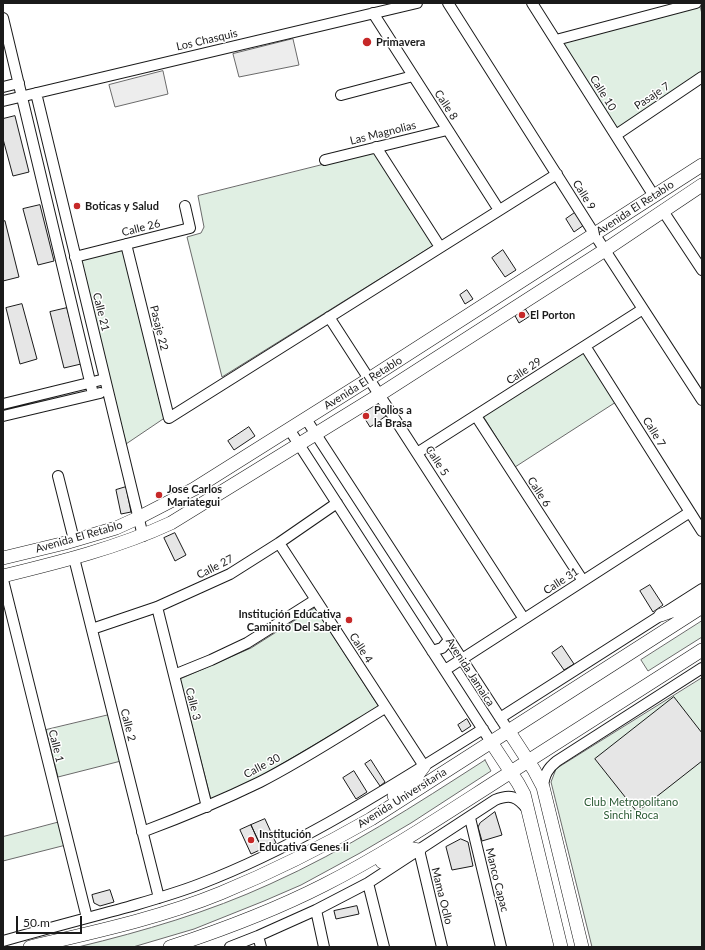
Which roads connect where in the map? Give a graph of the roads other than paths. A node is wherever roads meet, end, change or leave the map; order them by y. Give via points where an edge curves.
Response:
1 (417, 3) edge
2 (448, 3) edge
3 (532, 3) edge
4 (696, 3) edge
5 (373, 13) junction
6 (3, 18) edge
7 (556, 40) junction
8 (413, 76) junction
9 (702, 77) edge
10 (19, 83) junction
11 (3, 87) edge
12 (36, 94) junction
13 (341, 95) dead end
14 (22, 96) junction
15 (3, 101) edge
16 (447, 130) junction
17 (616, 135) junction
18 (376, 148) junction
19 (325, 160) dead end
20 (702, 165) edge
21 (557, 174) junction
22 (702, 186) edge
23 (654, 196) junction
24 (185, 206) dead end
25 (499, 210) junction
26 (663, 211) junction
27 (595, 235) junction
28 (126, 244) junction
29 (440, 247) junction
30 (605, 250) junction
31 (75, 257) junction
32 (702, 270) edge
33 (643, 309) junction
34 (329, 317) junction
35 (585, 346) junction
36 (105, 379) junction
37 (369, 379) junction
38 (90, 383) junction
39 (108, 391) junction
40 (94, 394) junction
41 (379, 395) junction
42 (702, 400) edge
43 (3, 404) edge
44 (3, 416) edge
45 (476, 416) junction
46 (306, 419) junction
47 (289, 429) junction
48 (315, 435) junction
49 (299, 445) junction
50 (417, 453) junction
51 (58, 476) dead end
52 (337, 503) junction
53 (690, 512) junction
54 (138, 518) junction
55 (702, 531) edge
56 (143, 536) junction
57 (74, 540) junction
58 (279, 543) junction
59 (3, 558) edge
60 (74, 558) junction
61 (3, 576) edge
62 (3, 580) edge
63 (582, 581) junction
64 (702, 589) edge
65 (316, 600) junction
66 (702, 600) edge
67 (157, 607) junction
68 (702, 607) edge
69 (661, 615) junction
70 (524, 619) junction
71 (92, 629) junction
72 (449, 640) junction
73 (702, 650) edge
74 (432, 651) junction
75 (462, 659) junction
76 (702, 668) edge
77 (445, 670) junction
78 (174, 675) junction
79 (386, 708) junction
80 (500, 718) junction
81 (483, 729) junction
82 (508, 730) junction
83 (491, 742) junction
84 (528, 761) junction
85 (424, 766) junction
86 (511, 772) junction
87 (543, 787) junction
88 (207, 807) junction
89 (527, 809) junction
90 (470, 818) junction
91 (371, 819) junction
92 (142, 832) junction
93 (419, 850) junction
94 (351, 870) junction
95 (368, 883) junction
96 (158, 898) junction
97 (316, 910) junction
98 (86, 918) junction
99 (258, 936) junction
100 (3, 941) edge
101 (30, 947) edge
102 (170, 947) edge
103 (230, 947) edge
104 (261, 947) edge
105 (324, 947) edge
106 (384, 947) edge
107 (442, 947) edge
108 (500, 947) edge
109 (561, 947) edge
110 (582, 947) edge

1 - 5 street, Los Chasquis
2 - 21 street, Calle 9
3 - 7 street, Calle 10
4 - 7 street
5 - 8 street, Calle 8
5 - 12 street, Los Chasquis
6 - 10 street
7 - 17 street, Calle 10
8 - 13 street
8 - 16 street, Calle 8
9 - 17 street, Pasaje 7
10 - 11 street
10 - 14 street
12 - 14 street, Los Chasquis
12 - 31 street, Calle 21
14 - 15 street, Los Chasquis
14 - 38 street
16 - 18 street, Las Magnolias
16 - 25 street, Calle 8
17 - 23 street, Calle 10
18 - 19 street, Las Magnolias
18 - 29 street
20 - 23 main road, Avenida El Retablo
21 - 25 street
21 - 27 street, Calle 9
22 - 26 main road, Avenida El Retablo
23 - 27 main road, Avenida El Retablo
24 - 28 street, Calle 26 via 190,228
25 - 29 street
26 - 30 main road, Avenida El Retablo
26 - 32 street
27 - 30 street, Calle 9
27 - 37 main road, Avenida El Retablo
28 - 31 street, Calle 26
28 - 34 street, Pasaje 22 via 169,418
29 - 34 street
30 - 33 street, Calle 9
30 - 41 main road, Avenida El Retablo
31 - 36 street, Calle 21
33 - 35 street, Calle 29
33 - 42 street, Calle 9
34 - 37 street, Calle 5
35 - 45 street, Calle 29
35 - 53 street, Calle 7
36 - 38 street
36 - 39 street, Calle 21
37 - 41 street, Calle 5
37 - 46 main road, Avenida El Retablo
38 - 40 street
38 - 43 street
39 - 40 street
39 - 54 street, Calle 21
40 - 44 street
41 - 48 main road, Avenida El Retablo
41 - 50 street, Calle 5
45 - 50 street, Calle 29
45 - 63 street, Calle 6
46 - 47 main road, Avenida El Retablo
46 - 48 street, Avenida Jamaica
47 - 49 street, Avenida Jamaica
47 - 54 main road, Avenida El Retablo via 194,489
48 - 49 main road, Avenida El Retablo
48 - 72 street, Avenida Jamaica
49 - 52 street, Avenida Jamaica
49 - 56 main road, Avenida El Retablo via 171,523
50 - 70 street, Calle 5
51 - 57 street
52 - 58 street, Calle 27
52 - 74 street, Avenida Jamaica
53 - 55 street, Calle 7
53 - 63 street, Calle 31
54 - 56 street, Calle 21
54 - 57 main road, Avenida El Retablo via 116,528
56 - 60 main road, Avenida El Retablo
57 - 59 main road, Avenida El Retablo
58 - 65 street, Calle 4
58 - 67 street, Calle 27 via 230,574
60 - 61 main road, Avenida El Retablo
60 - 71 street, Calle 2
62 - 98 street, Calle 1
63 - 70 street, Calle 31
64 - 69 street
65 - 78 street via 247,643
65 - 79 street, Calle 4
66 - 69 main road
67 - 71 street, Calle 27
67 - 78 street, Calle 3
68 - 82 main road, Avenida Universitaria
69 - 80 street
70 - 75 street, Calle 31
71 - 92 street, Calle 2
72 - 74 street via 442,648
72 - 75 street, Avenida Jamaica
73 - 84 main road
74 - 77 street, Avenida Jamaica
75 - 77 street, Calle 31
75 - 80 street, Avenida Jamaica
76 - 87 street via 557,761 549,767 544,776
77 - 81 street, Avenida Jamaica
78 - 88 street, Calle 3
79 - 85 street, Calle 4
79 - 88 street, Calle 30 via 286,767
80 - 82 street, Avenida Jamaica
81 - 83 street, Avenida Jamaica
81 - 85 street, Avenida Universitaria
82 - 83 main road, Avenida Universitaria
82 - 84 main road, Avenida Jamaica
83 - 86 main road, Avenida Jamaica
83 - 91 main road, Avenida Universitaria
84 - 86 main road
84 - 87 main road, Avenida Jamaica
85 - 91 main road via 415,778 382,805
85 - 96 street, Avenida Universitaria via 295,842 200,885
86 - 89 main road, Avenida Jamaica via 524,794
86 - 94 main road via 412,835
87 - 110 main road, Avenida Jamaica
88 - 92 street, Calle 30
89 - 90 street via 520,800 504,796
89 - 109 main road, Avenida Jamaica
90 - 93 street
90 - 108 street, Manco Capac
91 - 101 main road, Avenida Universitaria via 323,846 220,893 130,922
92 - 96 street, Calle 2
93 - 94 main road via 410,848 374,866
93 - 95 street
93 - 107 street, Mama Ocllo
94 - 102 main road via 254,916
95 - 97 street
95 - 106 street
96 - 98 street, Avenida Universitaria
97 - 99 street
97 - 105 street
98 - 100 street, Avenida Universitaria
99 - 103 street
99 - 104 street

